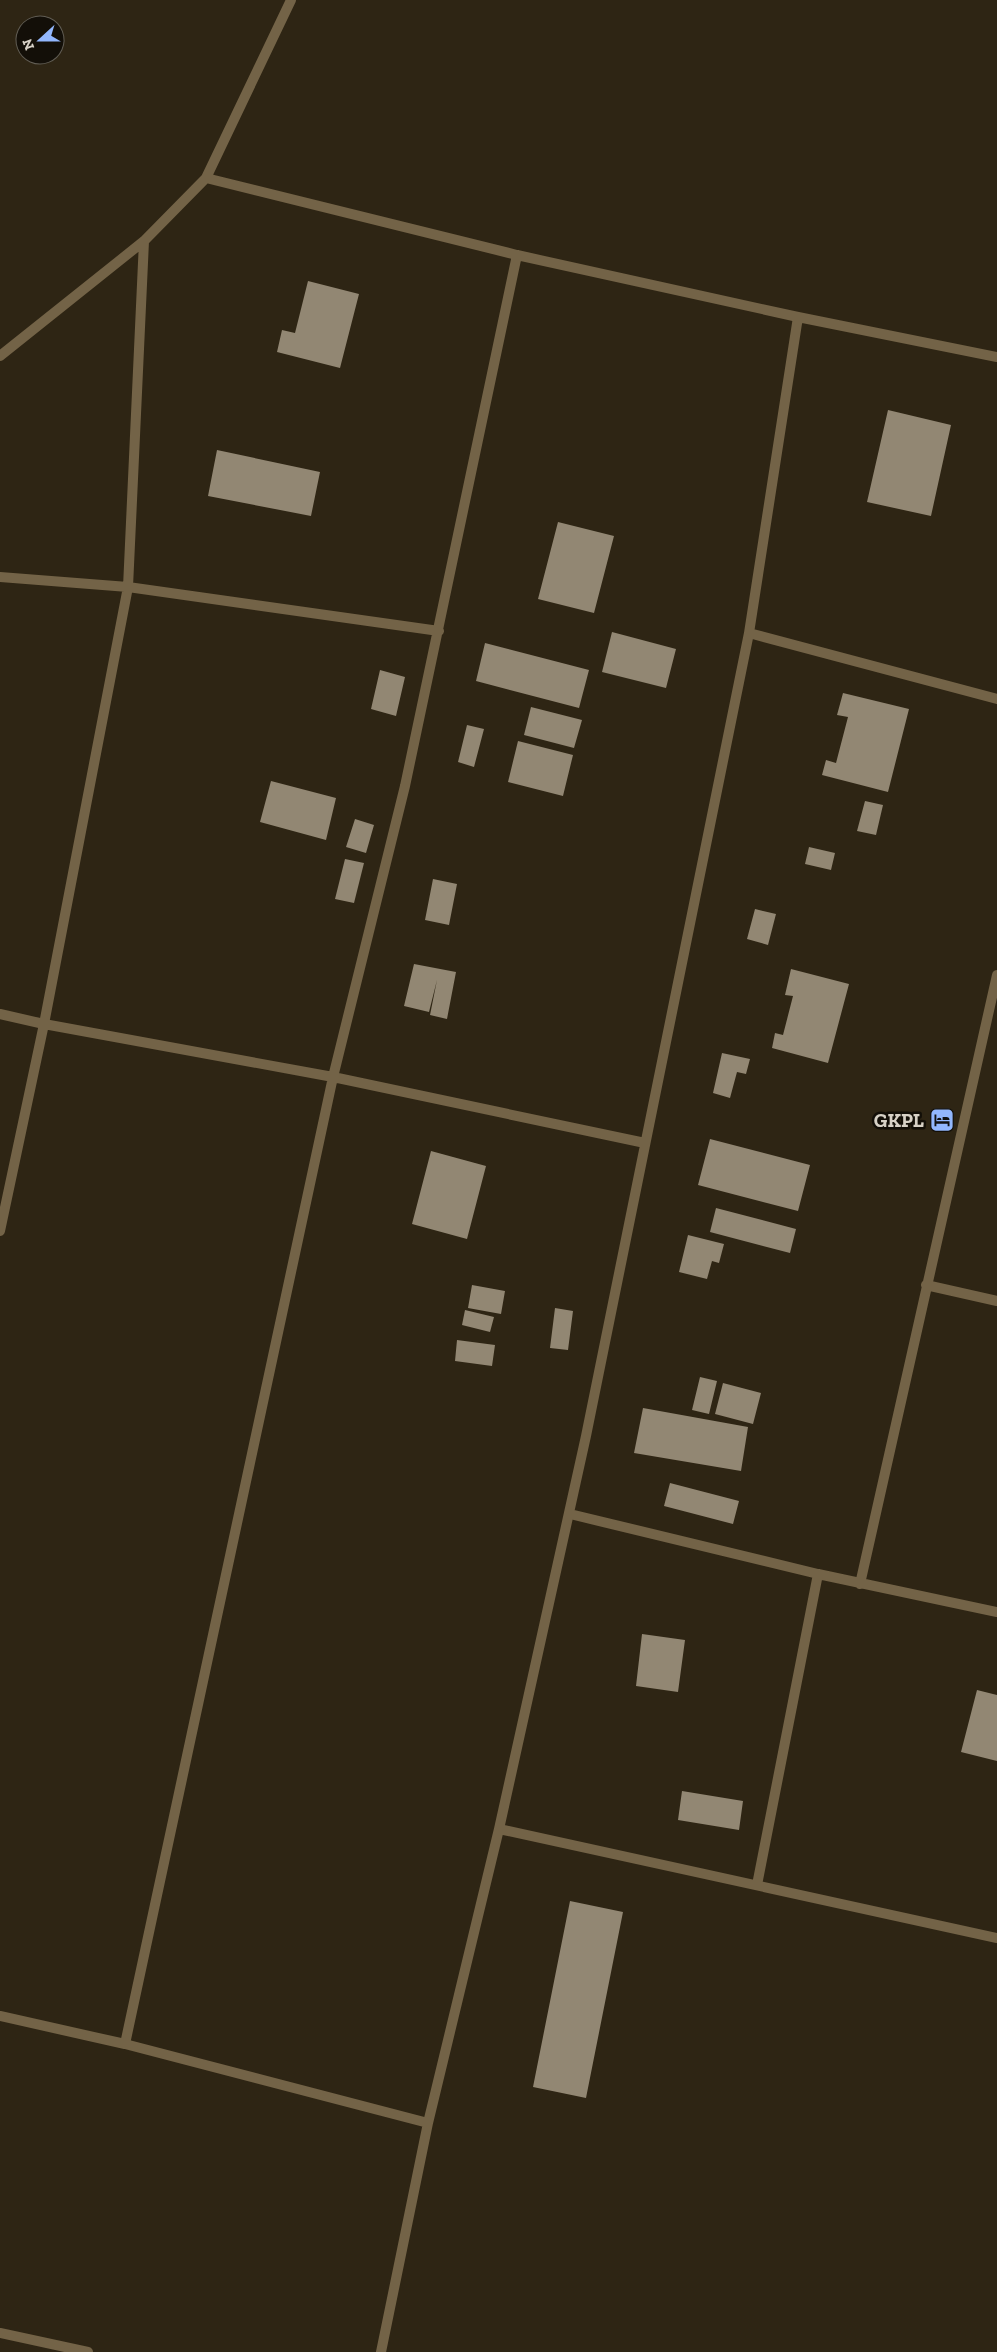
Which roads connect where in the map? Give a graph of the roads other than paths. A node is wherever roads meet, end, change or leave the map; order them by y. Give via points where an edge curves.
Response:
1 (291, 0) edge
2 (206, 178) junction
3 (144, 240) junction
4 (517, 255) junction
5 (798, 317) junction
6 (0, 356) edge
7 (997, 357) edge
8 (0, 577) edge
9 (128, 587) junction
10 (439, 631) junction
11 (749, 633) junction
12 (997, 699) edge
13 (997, 976) edge
14 (994, 1003) edge
15 (0, 1014) edge
16 (44, 1024) junction
17 (333, 1077) junction
18 (646, 1143) junction
19 (0, 1231) edge
20 (926, 1285) junction
21 (997, 1301) edge
22 (570, 1514) junction
23 (818, 1574) junction
24 (860, 1584) junction
25 (997, 1612) edge
26 (499, 1829) junction
27 (756, 1886) junction
28 (997, 1938) edge
29 (0, 2016) edge
30 (125, 2044) junction
31 (428, 2122) junction
32 (0, 2333) edge
33 (88, 2352) edge
34 (380, 2352) edge

1 - 2 street
2 - 3 street
2 - 4 street
3 - 6 street
3 - 9 street
4 - 5 street
4 - 10 street
5 - 7 street
5 - 11 street
8 - 9 street
9 - 10 street
9 - 16 street
10 - 17 street via 405,786
11 - 12 street
11 - 18 street
13 - 14 street
14 - 20 street
15 - 16 street
16 - 17 street
16 - 19 street
17 - 18 street
17 - 30 street
18 - 22 street
20 - 21 street
20 - 24 street
22 - 23 street
22 - 26 street
23 - 24 street
23 - 27 street
24 - 25 street
26 - 27 street
26 - 31 street
27 - 28 street
29 - 30 street
30 - 31 street
31 - 34 street
32 - 33 street

